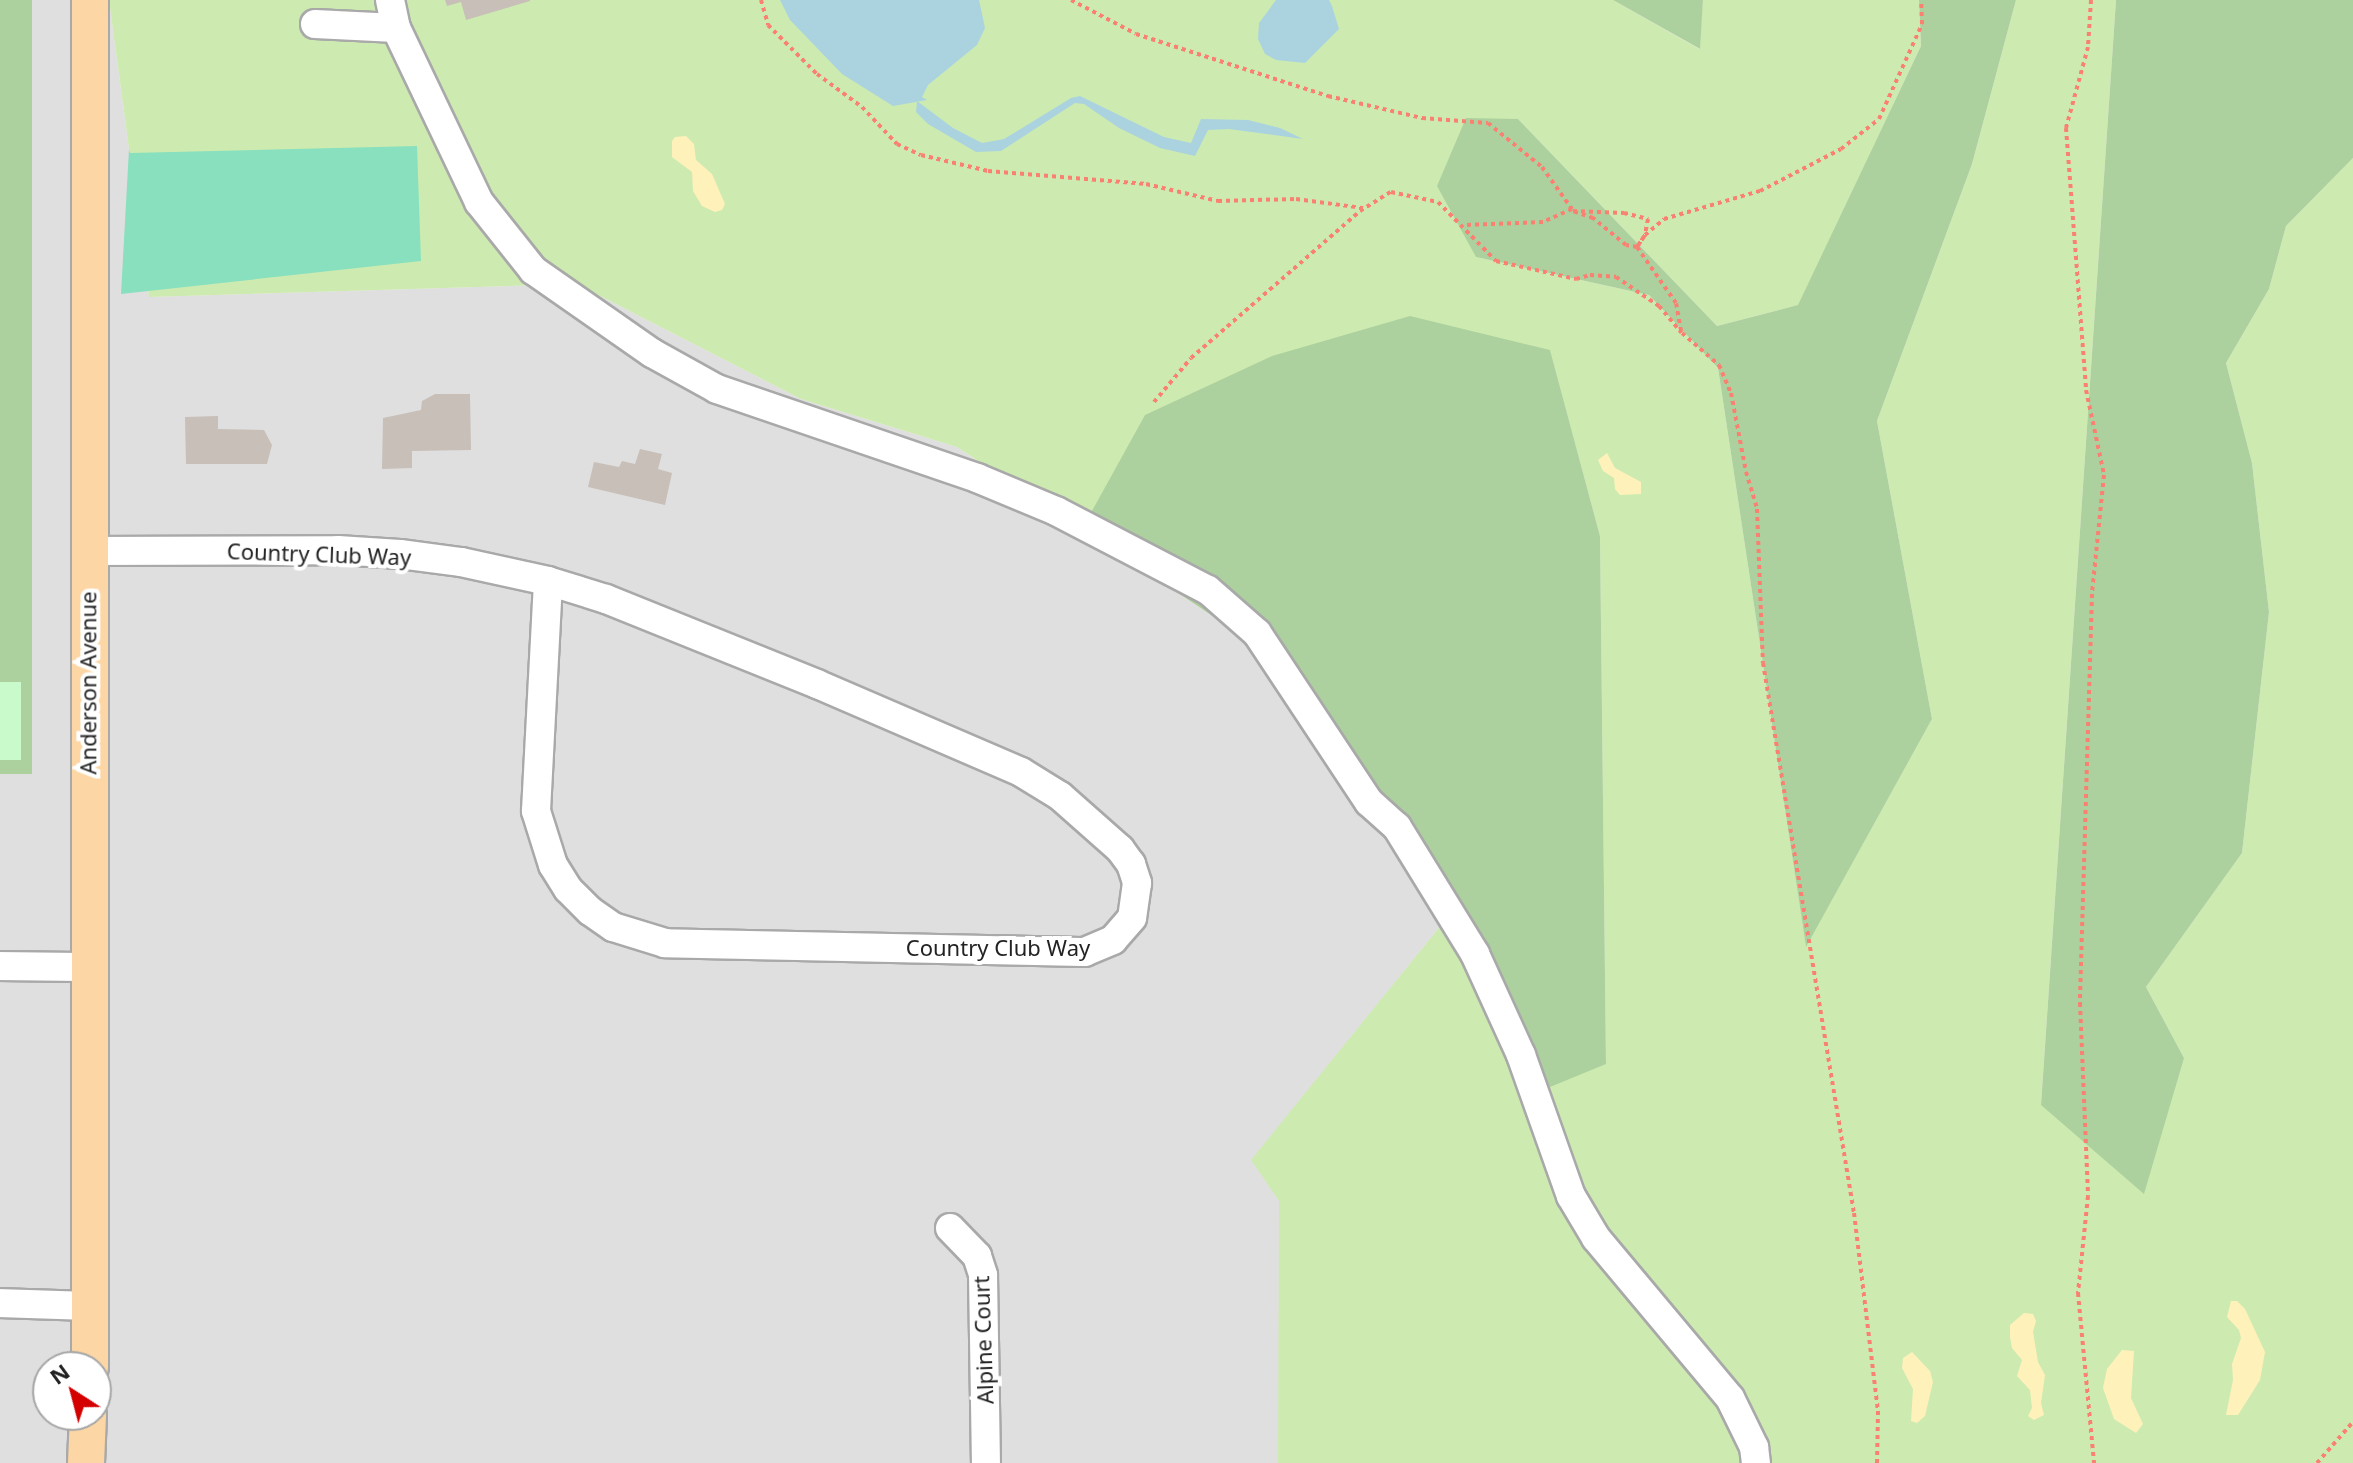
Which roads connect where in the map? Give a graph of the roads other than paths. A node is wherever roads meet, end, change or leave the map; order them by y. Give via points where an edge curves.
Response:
1 (90, 0) edge
2 (390, 0) edge
3 (315, 24) dead end
4 (396, 28) junction
5 (88, 551) junction
6 (548, 581) junction
7 (0, 966) edge
8 (88, 967) junction
9 (950, 1228) dead end
10 (0, 1303) edge
11 (90, 1306) junction
12 (90, 1351) edge
13 (87, 1431) edge
14 (86, 1463) edge
15 (986, 1463) edge
16 (1756, 1463) edge

1 - 5 main road, Anderson Avenue
2 - 4 street
3 - 4 street
4 - 16 street via 479,202 533,270 652,353 717,389 977,478 1056,511 1208,590 1257,633 1369,802 1397,827 1475,954 1521,1055 1571,1196 1596,1238 1730,1398 1754,1447
5 - 6 street, Country Club Way via 400,554
5 - 8 main road, Anderson Avenue
6 - 6 street, Country Club Way via 817,684 1021,772 1060,796 1120,849 1137,883 1132,918 1113,940 1085,952 665,943 613,927 568,889 547,852 536,811
7 - 8 street
8 - 11 main road, Anderson Avenue
9 - 15 street, Alpine Court via 977,1256 983,1275
10 - 11 street
11 - 12 main road, Anderson Avenue
13 - 14 main road

